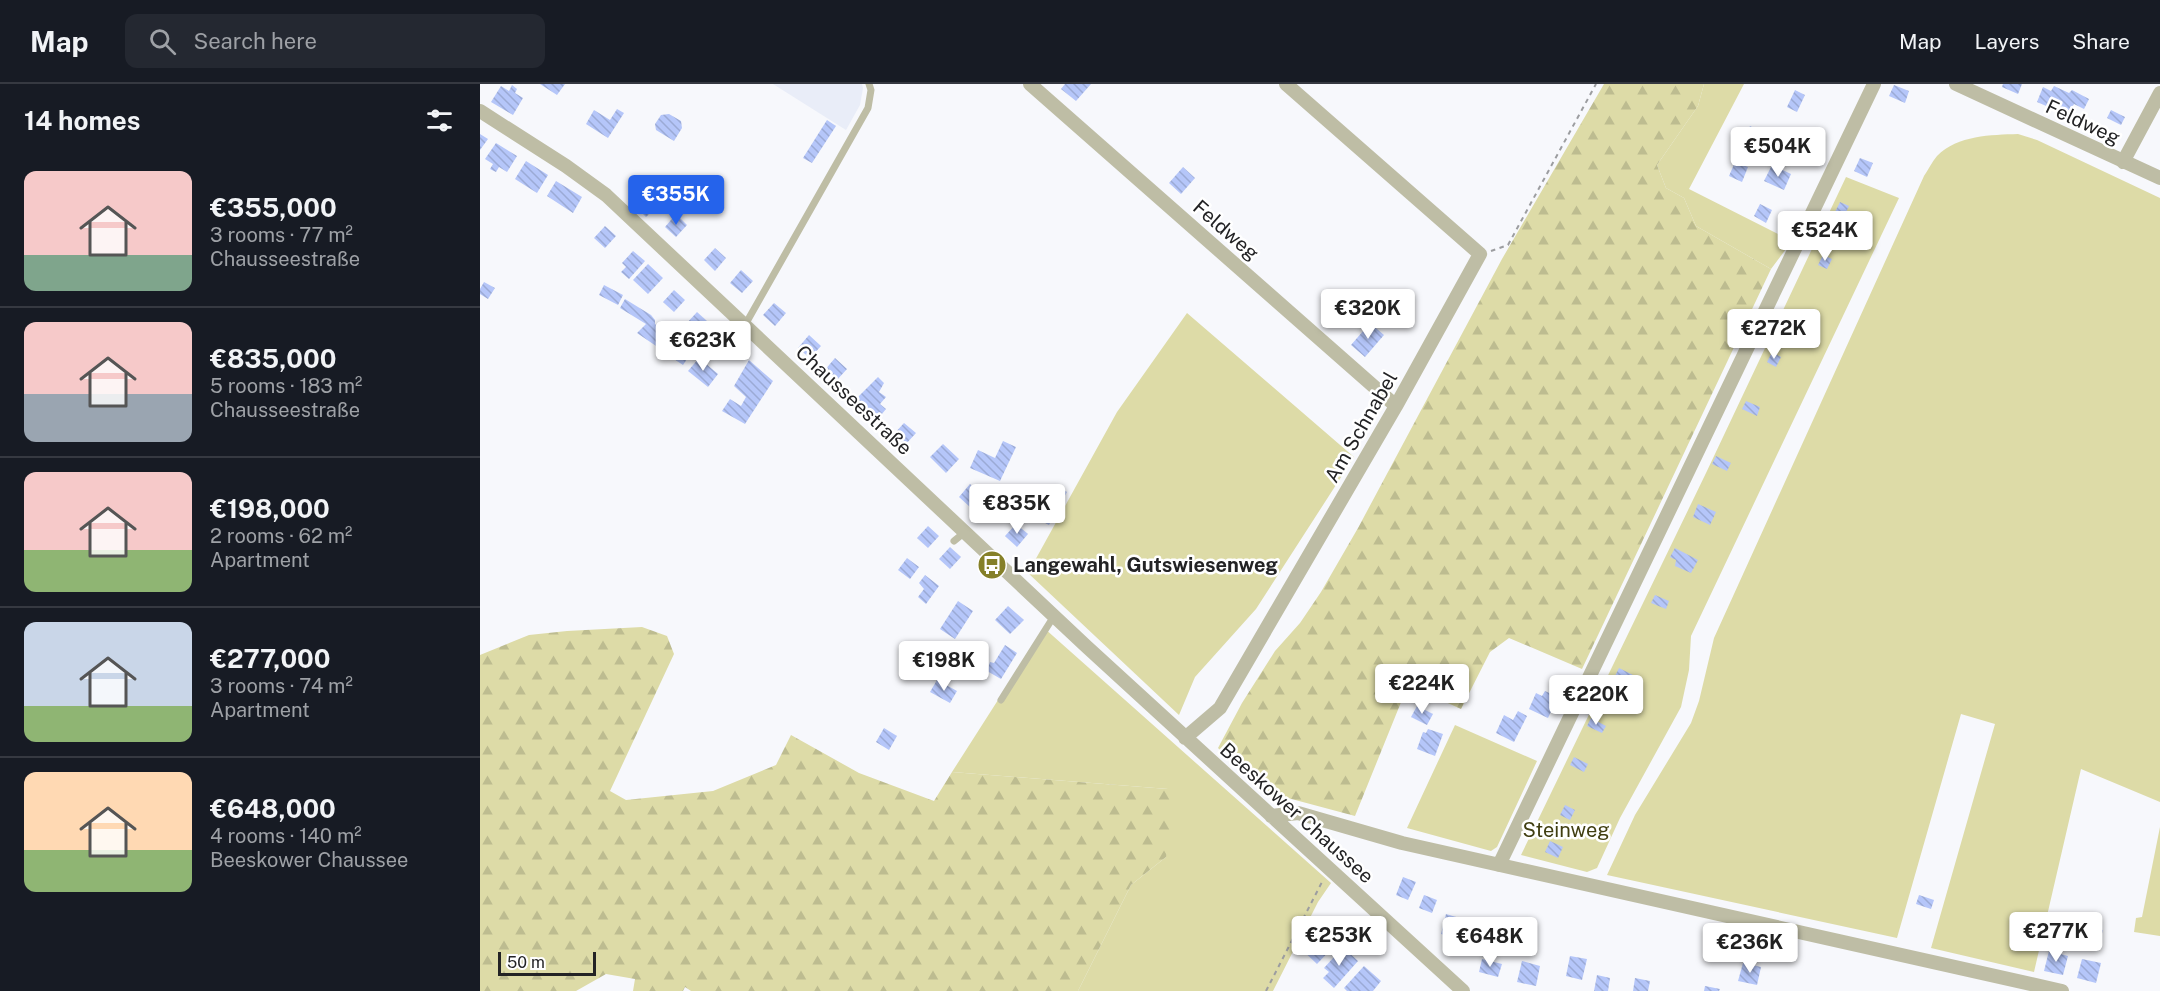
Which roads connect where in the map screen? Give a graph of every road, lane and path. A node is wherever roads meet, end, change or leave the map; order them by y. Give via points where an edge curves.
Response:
1 (869, 84) edge
2 (1030, 84) edge
3 (1286, 84) edge
4 (1596, 84) edge
5 (1874, 84) edge
6 (1956, 84) edge
7 (2160, 93) edge
8 (480, 111) edge
9 (2123, 162) junction
10 (2160, 178) edge
11 (1480, 254) junction
12 (745, 325) junction
13 (1396, 406) junction
14 (1054, 616) junction
15 (1001, 700) dead end
16 (1185, 738) junction
17 (1271, 816) junction
18 (1499, 865) junction
19 (1329, 866) junction
20 (1266, 991) edge
21 (1463, 991) edge
22 (2062, 991) edge

1 - 12 lane via 868,108
2 - 13 street, Feldweg
3 - 11 street
4 - 11 path via 1508,245
5 - 18 street
6 - 9 street, Feldweg
7 - 9 street
8 - 12 street, Chausseestraße via 606,195
9 - 10 street, Feldweg
11 - 13 street, Am Schnabel
12 - 14 street, Chausseestraße via 960,536
13 - 16 street, Am Schnabel via 1220,708
14 - 15 lane
14 - 16 street, Chausseestraße
16 - 17 street, Beeskower Chaussee
17 - 18 street via 1298,813
17 - 19 street, Beeskower Chaussee
18 - 22 street
19 - 20 path
19 - 21 street, Beeskower Chaussee

